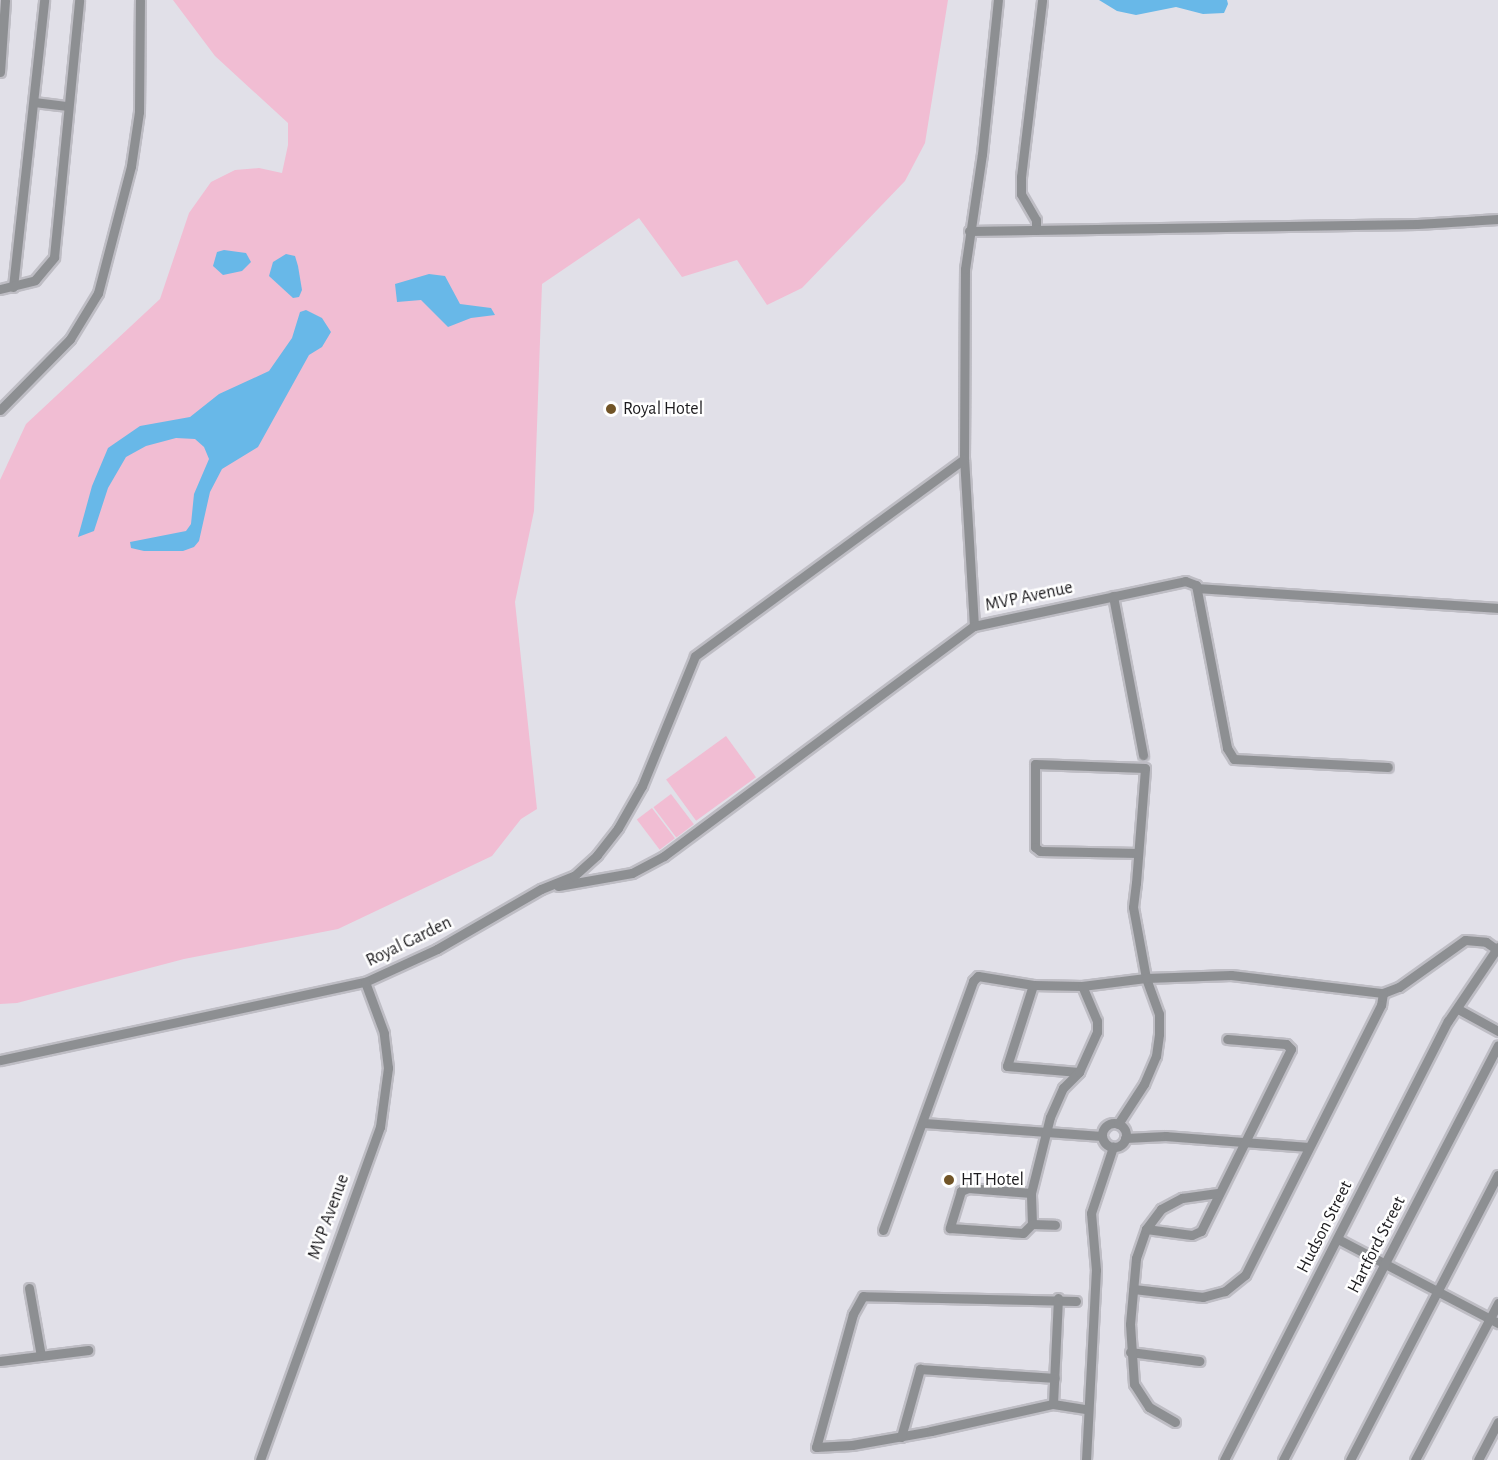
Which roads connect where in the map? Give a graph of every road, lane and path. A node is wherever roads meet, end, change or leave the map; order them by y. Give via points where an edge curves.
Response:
1 (5, 0) edge
2 (44, 0) edge
3 (79, 0) edge
4 (140, 0) edge
5 (998, 0) edge
6 (1042, 0) edge
7 (0, 72) edge
8 (34, 102) junction
9 (68, 106) junction
10 (1498, 219) edge
11 (1036, 230) junction
12 (969, 231) junction
13 (14, 287) junction
14 (0, 290) edge
15 (0, 410) edge
16 (964, 459) junction
17 (1197, 588) junction
18 (1113, 596) junction
19 (1498, 608) edge
20 (974, 626) junction
21 (1143, 755) dead end
22 (1388, 767) dead end
23 (1138, 853) junction
24 (541, 889) junction
25 (1497, 948) edge
26 (1146, 978) junction
27 (365, 982) junction
28 (1033, 985) junction
29 (1082, 986) junction
30 (1383, 993) junction
31 (1458, 1009) junction
32 (1495, 1027) edge
33 (1227, 1039) dead end
34 (1498, 1045) edge
35 (0, 1060) edge
36 (1079, 1072) junction
37 (924, 1123) junction
38 (1118, 1124) junction
39 (1048, 1131) junction
40 (1102, 1136) junction
41 (1125, 1138) junction
42 (1245, 1142) junction
43 (1308, 1146) junction
44 (1113, 1147) junction
45 (1498, 1175) edge
46 (1031, 1193) junction
47 (1218, 1193) junction
48 (1032, 1224) junction
49 (1055, 1225) dead end
50 (1146, 1229) junction
51 (883, 1230) dead end
52 (1338, 1239) junction
53 (1386, 1264) junction
54 (29, 1288) dead end
55 (1133, 1288) junction
56 (1439, 1292) junction
57 (1058, 1298) junction
58 (1076, 1301) dead end
59 (1498, 1303) edge
60 (1494, 1321) edge
61 (88, 1350) dead end
62 (1130, 1352) junction
63 (41, 1356) junction
64 (1199, 1360) dead end
65 (0, 1361) edge
66 (1055, 1378) junction
67 (1053, 1404) junction
68 (1086, 1409) junction
69 (1175, 1422) dead end
70 (1498, 1422) edge
71 (901, 1437) junction
72 (260, 1460) edge
73 (1086, 1460) edge
74 (1224, 1460) edge
75 (1284, 1460) edge
76 (1350, 1460) edge
77 (1415, 1460) edge
78 (1478, 1460) edge

1 - 7 street
2 - 8 street
3 - 9 street
4 - 15 street via 140,112 131,166 98,293 70,339
5 - 12 street via 982,154
6 - 11 street via 1021,177 1021,194 1036,220
8 - 9 street
8 - 13 street
9 - 13 street via 54,257 41,276
10 - 11 street via 1395,225
11 - 12 street
12 - 16 street via 965,269
13 - 14 street
16 - 20 street
16 - 24 street, Royal Garden via 695,656 642,786 618,828 574,876
17 - 18 street, MVP Avenue via 1190,580
17 - 19 street
17 - 22 street via 1227,748 1234,759
18 - 20 street, MVP Avenue
18 - 21 street
20 - 24 street, MVP Avenue via 664,856 632,873
23 - 23 street via 1040,851 1035,847 1035,764 1145,768
23 - 26 street via 1133,907
24 - 27 street, Royal Garden via 437,949
25 - 30 street via 1486,942 1465,940 1399,987
25 - 31 street, Hudson Street
26 - 29 street
26 - 30 street via 1231,975
26 - 38 street via 1159,1014 1156,1056 1144,1084
27 - 35 street, Royal Garden
27 - 72 street, MVP Avenue via 384,1033 388,1068 380,1127
28 - 29 street
28 - 36 street via 1007,1066
28 - 37 street via 985,976 973,981
29 - 36 street via 1098,1027
30 - 43 street via 1381,1005
31 - 32 street
31 - 52 street, Hudson Street
33 - 42 street via 1286,1044 1291,1049
34 - 53 street, Hartford Street
36 - 39 street via 1063,1088
37 - 39 street
37 - 51 street
38 - 40 street via 1107,1126
38 - 41 street
39 - 40 street
39 - 46 street
40 - 44 street
41 - 42 street via 1166,1136
41 - 44 street
42 - 43 street
42 - 47 street
43 - 55 street via 1245,1275 1234,1286 1203,1297
44 - 68 street via 1091,1213 1096,1269
45 - 56 street
46 - 48 street
46 - 48 street via 968,1188 961,1191 950,1231 1023,1233
47 - 50 street via 1166,1205
47 - 50 street via 1197,1234
48 - 49 street
50 - 55 street via 1136,1258
52 - 53 street
52 - 74 street, Hudson Street
53 - 56 street
53 - 75 street, Hartford Street
54 - 63 street
55 - 62 street
56 - 60 street
56 - 76 street
57 - 58 street
57 - 66 street
57 - 71 street via 871,1293 861,1297 816,1447
59 - 60 street
60 - 77 street
61 - 63 street
62 - 64 street
62 - 69 street via 1134,1384 1142,1399 1157,1415
63 - 65 street
66 - 67 street
66 - 71 street via 920,1369
67 - 68 street
67 - 71 street
68 - 73 street
70 - 78 street

